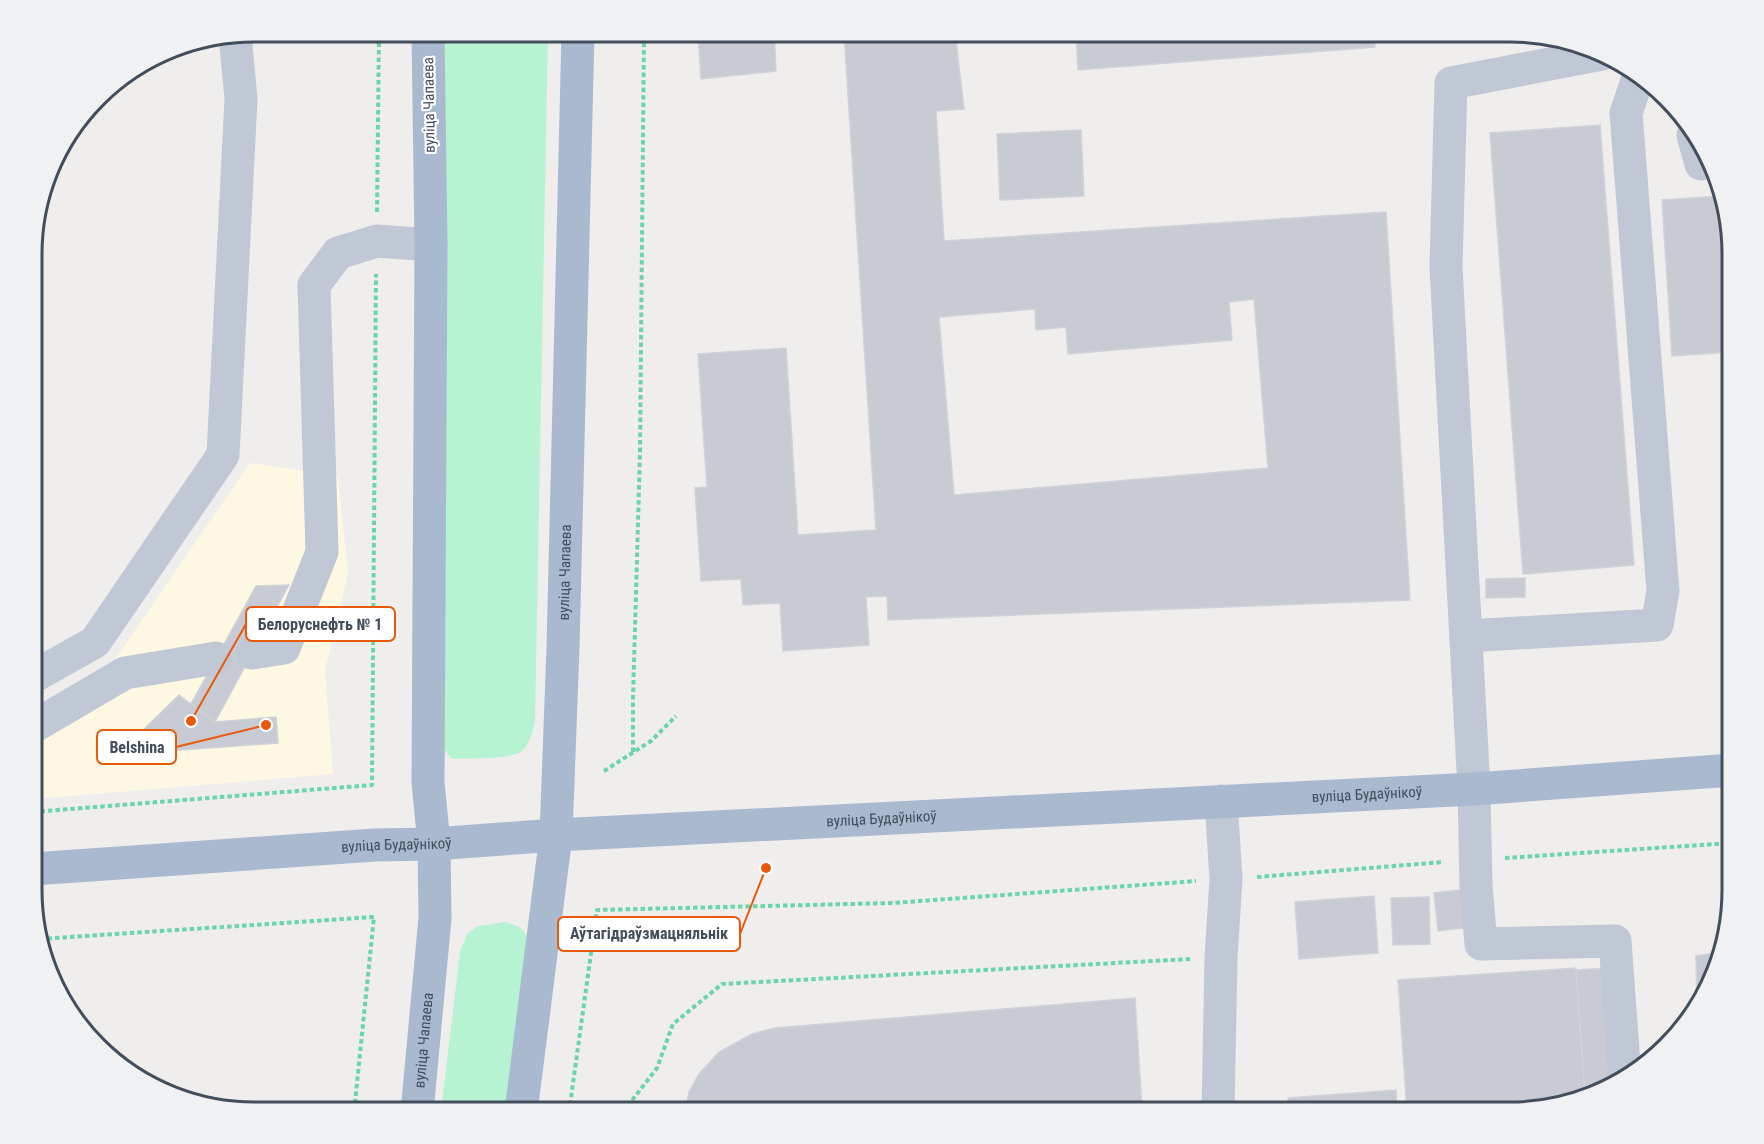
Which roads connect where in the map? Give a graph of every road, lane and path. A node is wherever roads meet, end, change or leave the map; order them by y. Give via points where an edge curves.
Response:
1 (379, 42) edge
2 (428, 42) edge
3 (578, 42) edge
4 (644, 42) edge
5 (236, 43) edge
6 (1588, 57) edge
7 (1636, 84) edge
8 (377, 241) junction
9 (431, 245) junction
10 (1466, 636) junction
11 (252, 653) dead end
12 (216, 658) dead end
13 (42, 672) edge
14 (676, 716) dead end
15 (42, 722) edge
16 (633, 752) junction
17 (604, 771) dead end
18 (1722, 771) edge
19 (1474, 789) junction
20 (1221, 801) junction
21 (42, 811) edge
22 (556, 835) junction
23 (435, 844) junction
24 (1722, 844) edge
25 (1475, 860) junction
26 (42, 868) edge
27 (1226, 879) junction
28 (48, 938) edge
29 (1221, 958) junction
30 (1624, 1069) edge
31 (355, 1102) edge
32 (418, 1102) edge
33 (522, 1102) edge
34 (570, 1102) edge
35 (631, 1102) edge
36 (1218, 1102) edge

1 - 8 path
2 - 9 main road, вуліца Чапаева
3 - 22 main road, вуліца Чапаева
4 - 16 path
5 - 13 lane via 241,99 223,455 95,642
6 - 10 lane via 1451,83 1446,267
7 - 10 lane via 1626,113 1663,591 1656,624
8 - 9 lane
8 - 11 lane via 338,253 314,285 322,552 284,648
8 - 21 path via 372,785
9 - 23 main road, вуліца Чапаева via 428,782
10 - 19 lane
12 - 15 lane via 125,673
14 - 16 path via 651,741
16 - 17 path
18 - 19 main road, вуліца Будаўнікоў
19 - 20 main road, вуліца Будаўнікоў
19 - 25 lane
20 - 22 main road, вуліца Будаўнікоў
20 - 27 lane
22 - 23 main road, вуліца Будаўнікоў
22 - 33 main road, вуліца Чапаева
23 - 26 main road, вуліца Будаўнікоў
23 - 32 main road, вуліца Чапаева via 435,918
24 - 25 path
25 - 27 path
25 - 30 lane via 1481,944 1615,941
27 - 29 lane
27 - 34 path via 893,903 597,910
28 - 31 path via 374,916
29 - 35 path via 722,984 673,1024 657,1068
29 - 36 lane

